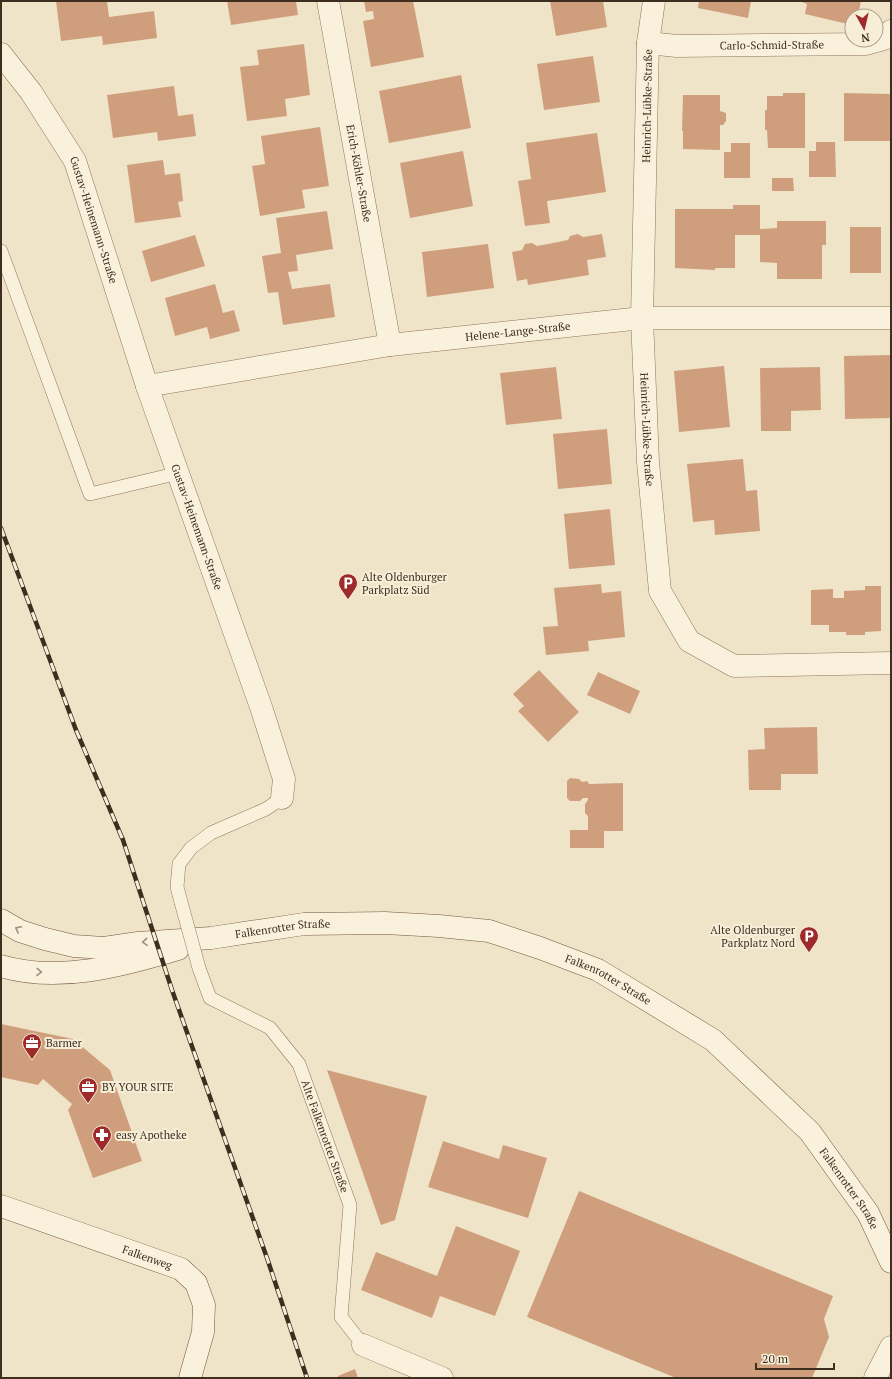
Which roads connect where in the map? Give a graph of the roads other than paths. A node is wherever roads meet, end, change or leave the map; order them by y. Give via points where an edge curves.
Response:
1 (328, 1) edge
2 (654, 1) edge
3 (891, 32) edge
4 (648, 44) junction
5 (1, 54) edge
6 (1, 251) edge
7 (642, 318) junction
8 (891, 318) edge
9 (390, 345) junction
10 (147, 386) junction
11 (179, 473) junction
12 (891, 663) edge
13 (282, 798) joint
14 (1, 920) edge
15 (211, 938) junction
16 (1, 966) edge
17 (199, 968) joint
18 (1, 1206) edge
19 (891, 1262) edge
20 (363, 1345) joint
21 (891, 1346) edge
22 (190, 1378) edge
23 (442, 1378) edge
24 (875, 1378) edge

1 - 9 street, Erich-Köhler-Straße
2 - 4 street, Heinrich-Lübke-Straße
3 - 4 street, Carlo-Schmid-Straße via 884,39 866,44
4 - 7 street, Heinrich-Lübke-Straße
5 - 10 street, Gustav-Heinemann-Straße via 31,92 74,161
6 - 11 lane via 90,494
7 - 8 street, Helene-Lange-Straße
7 - 9 street, Helene-Lange-Straße
7 - 12 street, Heinrich-Lübke-Straße via 648,462 660,591 689,641 734,666
9 - 10 street, Helene-Lange-Straße
10 - 11 street, Gustav-Heinemann-Straße
11 - 13 street, Gustav-Heinemann-Straße via 265,717 284,779
13 - 17 lane, Gustav-Heinemann-Straße, bridge via 266,809 211,833 191,848 179,864 177,887
15 -> 14 street, Falkenrotter Straße via 104,948 74,946 20,931
16 -> 15 street, Falkenrotter Straße via 34,972 98,969 145,959
15 - 19 street, Falkenrotter Straße via 304,924 385,923 439,926 489,931 598,970 713,1040 810,1132 868,1213
17 - 20 lane, Alte Falkenrotter Straße via 210,998 270,1028 299,1064 350,1205 341,1317
18 - 22 street, Falkenweg via 181,1269 196,1282 204,1305 203,1332
20 - 23 street
21 - 24 street

